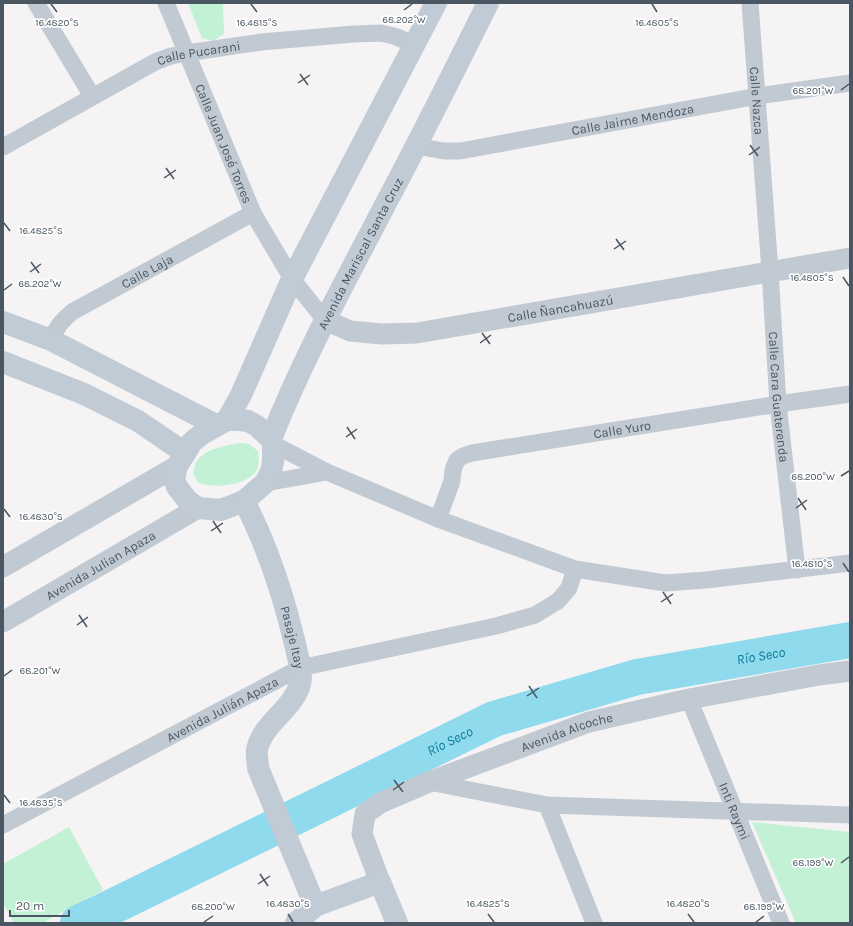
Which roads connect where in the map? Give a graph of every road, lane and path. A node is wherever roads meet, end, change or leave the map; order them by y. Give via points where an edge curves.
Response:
1 (36, 3) edge
2 (166, 3) edge
3 (436, 3) edge
4 (488, 3) edge
5 (750, 3) edge
6 (414, 44) junction
7 (187, 53) junction
8 (850, 83) edge
9 (92, 96) junction
10 (758, 96) junction
11 (416, 146) junction
12 (3, 147) edge
13 (253, 213) junction
14 (850, 258) edge
15 (770, 271) junction
16 (292, 279) junction
17 (325, 320) junction
18 (3, 322) edge
19 (51, 340) junction
20 (3, 362) edge
21 (850, 394) edge
22 (778, 404) junction
23 (222, 423) junction
24 (272, 442) junction
25 (181, 459) junction
26 (327, 472) junction
27 (264, 483) junction
28 (244, 501) junction
29 (198, 508) junction
30 (438, 519) junction
31 (850, 562) edge
32 (3, 567) edge
33 (575, 569) junction
34 (797, 570) junction
35 (3, 622) edge
36 (300, 668) junction
37 (850, 671) edge
38 (689, 700) junction
39 (429, 782) junction
40 (547, 805) junction
41 (736, 812) junction
42 (850, 816) edge
43 (3, 825) edge
44 (380, 882) junction
45 (315, 906) junction
46 (296, 923) edge
47 (398, 923) edge
48 (594, 923) edge
49 (781, 923) edge

1 - 9 street
2 - 7 street, Calle Juan José Torres
3 - 6 main road
4 - 11 main road, Avenida Mariscal Santa Cruz
5 - 10 street, Calle Nazca
6 - 7 street, Calle Pucarani via 394,36 354,34 261,42
6 - 16 main road
7 - 9 street, Calle Pucarani via 156,62
7 - 13 street, Calle Juan José Torres
8 - 10 street, Calle Jaime Mendoza
9 - 12 street, Calle Pucarani
10 - 11 street, Calle Jaime Mendoza via 460,151
10 - 15 street, Calle Nazca
11 - 17 main road, Avenida Mariscal Santa Cruz
13 - 16 street, Calle Juan José Torres
13 - 19 street, Calle Laja via 72,312 60,322
14 - 15 street, Calle Ñancahuazú
15 - 17 street, Calle Ñancahuazú via 417,333 382,334 350,331
15 - 22 street, Calle Cara Guaterenda
16 - 17 street, Calle Ñancahuazú
16 - 23 main road via 241,395
17 - 24 main road, Avenida Mariscal Santa Cruz via 286,401
18 - 19 main road
19 - 23 main road
20 - 25 main road via 84,394 131,417
21 - 22 street, Calle Yuro
22 - 30 street, Calle Yuro via 463,456 457,460 453,470 452,481
22 - 34 street, Calle Cara Guaterenda
23 - 24 main road via 248,421 257,426
23 - 25 main road via 192,442
24 - 26 street
24 - 27 main road, Avenida Mariscal Santa Cruz via 273,462 271,472
25 - 29 main road via 174,479 181,494
25 - 32 street
26 - 27 street
26 - 30 street
27 - 28 main road, Avenida Mariscal Santa Cruz
28 - 29 main road via 221,510
28 - 36 main road, Pasaje Itay via 266,549 290,623
29 - 35 street, Avenida Julian Apaza
30 - 33 street
31 - 34 street
33 - 34 street via 665,583
33 - 36 street, Avenida Julián Apaza via 569,588 558,601 535,615 496,626
36 - 43 street, Avenida Julián Apaza
36 - 45 main road, Pasaje Itay via 300,683 293,698 262,737 257,750 258,768
37 - 38 street, Avenida Alcoche
38 - 39 street, Avenida Alcoche via 589,722
38 - 41 street, Inti Raymi
39 - 40 street
39 - 44 street, Avenida Alcoche via 380,802 365,814 362,834
40 - 41 street
40 - 48 street
41 - 42 street
41 - 49 street, Inti Raymi
44 - 45 main road
44 - 47 main road
45 - 46 main road

